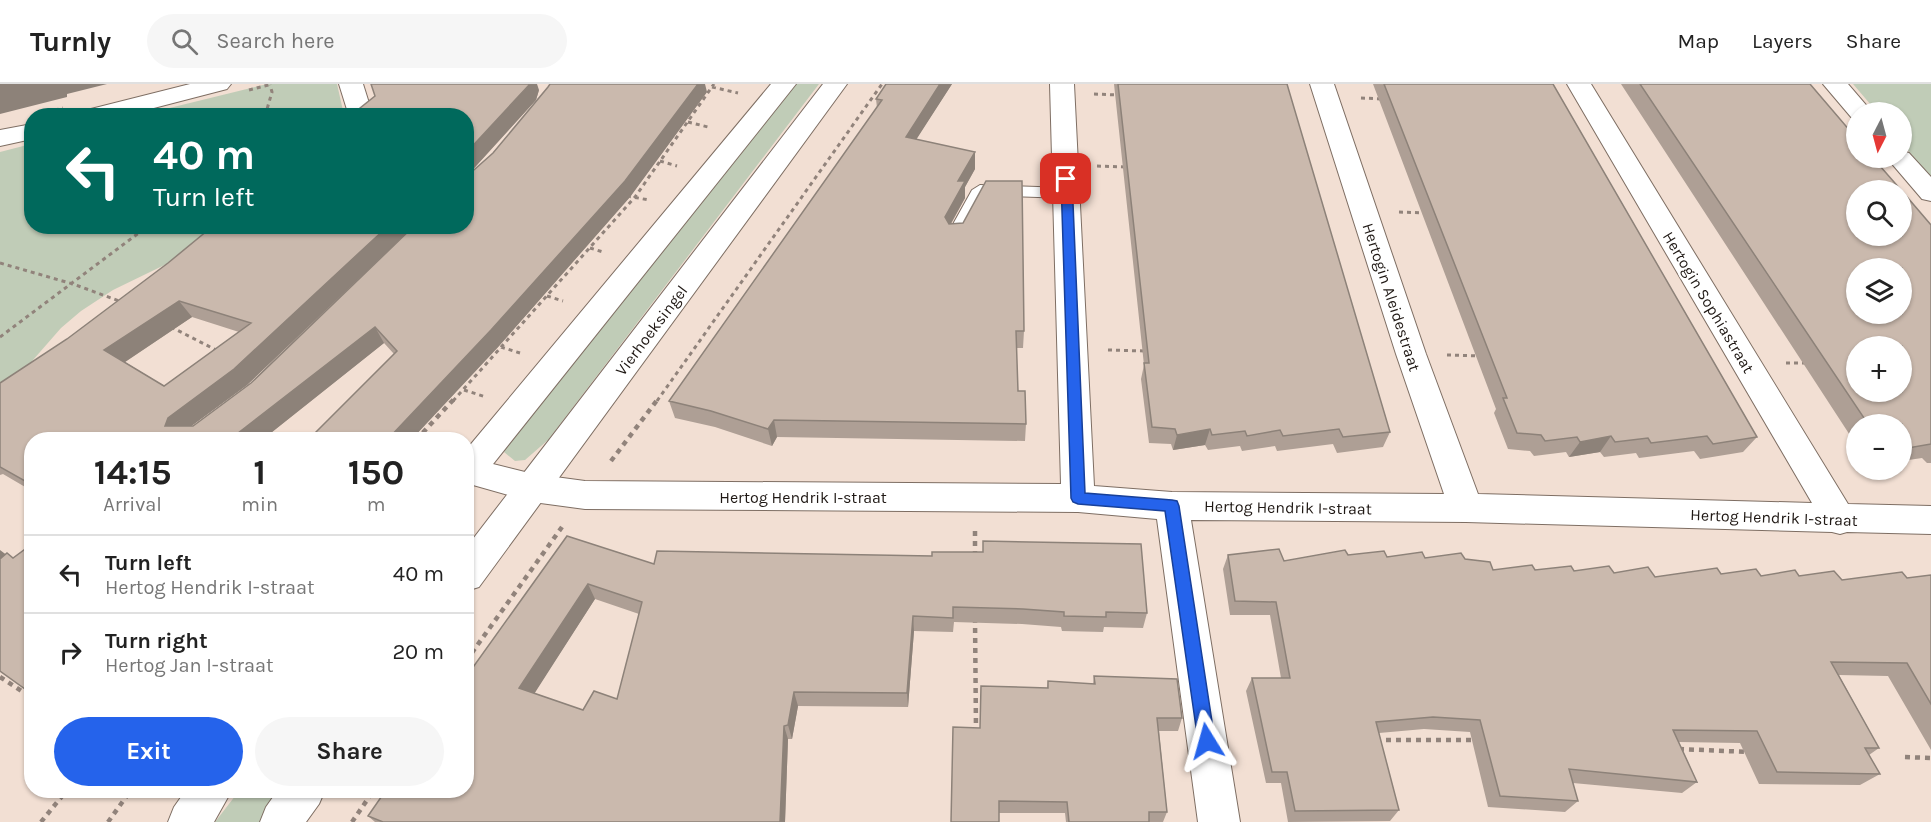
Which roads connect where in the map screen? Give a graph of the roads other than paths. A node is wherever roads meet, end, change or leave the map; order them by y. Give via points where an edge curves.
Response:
1 (219, 84) edge
2 (351, 84) edge
3 (784, 84) edge
4 (835, 84) edge
5 (1579, 84) edge
6 (1835, 84) edge
7 (1062, 89) edge
8 (1324, 91) edge
9 (1851, 102) edge
10 (124, 108) edge
11 (358, 108) edge
12 (24, 132) edge
13 (0, 138) edge
14 (1909, 168) edge
15 (1067, 179) junction
16 (1931, 193) edge
17 (955, 235) edge
18 (474, 464) edge
19 (474, 473) edge
20 (533, 488) junction
21 (1078, 498) junction
22 (1172, 506) junction
23 (1466, 508) junction
24 (1840, 520) junction
25 (1931, 520) edge
26 (474, 565) edge
27 (206, 798) edge
28 (298, 798) edge
29 (189, 822) edge
30 (281, 822) edge
31 (1219, 822) edge

1 - 10 street
2 - 11 street
3 - 18 street
4 - 20 street, Vierhoeksingel
5 - 24 street, Hertogin Sophiastraat
6 - 9 street
7 - 15 street
8 - 23 street, Hertogin Aleidestraat
12 - 13 street
14 - 16 street
15 - 17 lane via 980,190
15 - 21 street
19 - 20 street, Hertog Hendrik I-straat
20 - 21 street, Hertog Hendrik I-straat via 585,495
20 - 26 street, Vierhoeksingel
21 - 22 street, Hertog Hendrik I-straat
22 - 23 street, Hertog Hendrik I-straat
22 - 31 street
23 - 24 street, Hertog Hendrik I-straat
24 - 25 street, Hertog Hendrik I-straat
27 - 29 street
28 - 30 street

